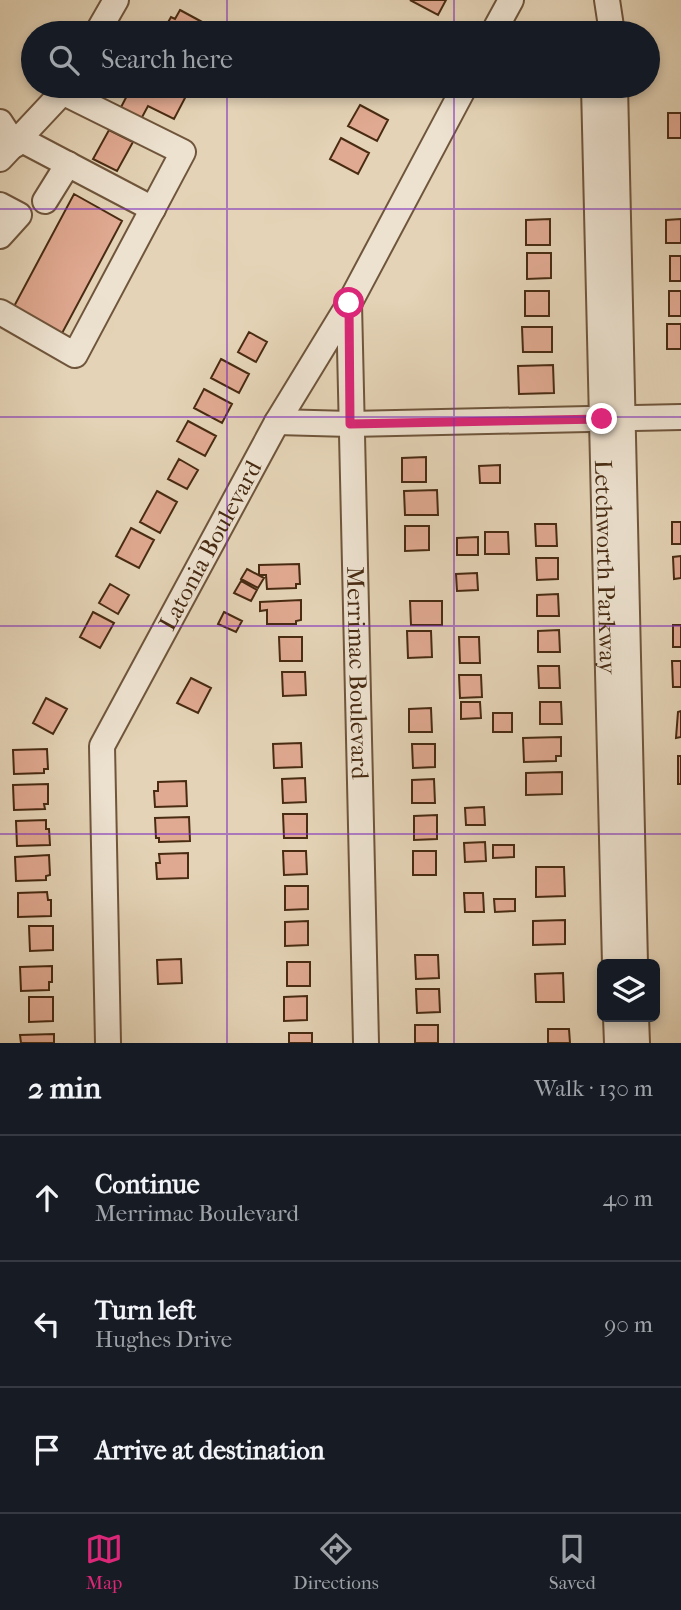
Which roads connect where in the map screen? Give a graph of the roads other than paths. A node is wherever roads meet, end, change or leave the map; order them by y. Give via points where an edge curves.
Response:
1 (116, 0) edge
2 (511, 0) edge
3 (598, 0) edge
4 (607, 0) edge
5 (104, 21) edge
6 (500, 21) edge
7 (596, 21) edge
8 (610, 21) edge
9 (55, 98) edge
10 (80, 98) edge
11 (459, 98) edge
12 (595, 98) edge
13 (615, 98) edge
14 (0, 122) edge
15 (11, 148) edge
16 (68, 164) junction
17 (45, 201) dead end
18 (0, 205) edge
19 (153, 209) junction
20 (0, 236) edge
21 (349, 303) junction
22 (0, 312) edge
23 (681, 417) edge
24 (612, 419) junction
25 (277, 422) junction
26 (350, 424) junction
27 (615, 959) edge
28 (635, 959) edge
29 (616, 1022) edge
30 (636, 1022) edge
31 (108, 1043) edge
32 (366, 1043) edge
33 (617, 1043) edge
34 (637, 1043) edge

1 - 5 street
2 - 6 street
3 - 7 street
4 - 8 street
9 - 15 street
10 - 19 street via 183,152
11 - 21 street, Latonia Boulevard
12 - 24 street, Letchworth Parkway
13 - 24 street, Letchworth Parkway
14 - 15 street
15 - 16 street
16 - 17 street
16 - 19 street
18 - 20 street via 19,215
19 - 22 street via 75,355
21 - 25 street, Latonia Boulevard
21 - 26 street, Merrimac Boulevard
23 - 24 street
24 - 26 street
24 - 27 street, Letchworth Parkway
24 - 28 street, Letchworth Parkway
25 - 26 street
25 - 31 street, Latonia Boulevard via 102,746
26 - 32 street, Merrimac Boulevard
29 - 33 street
30 - 34 street

